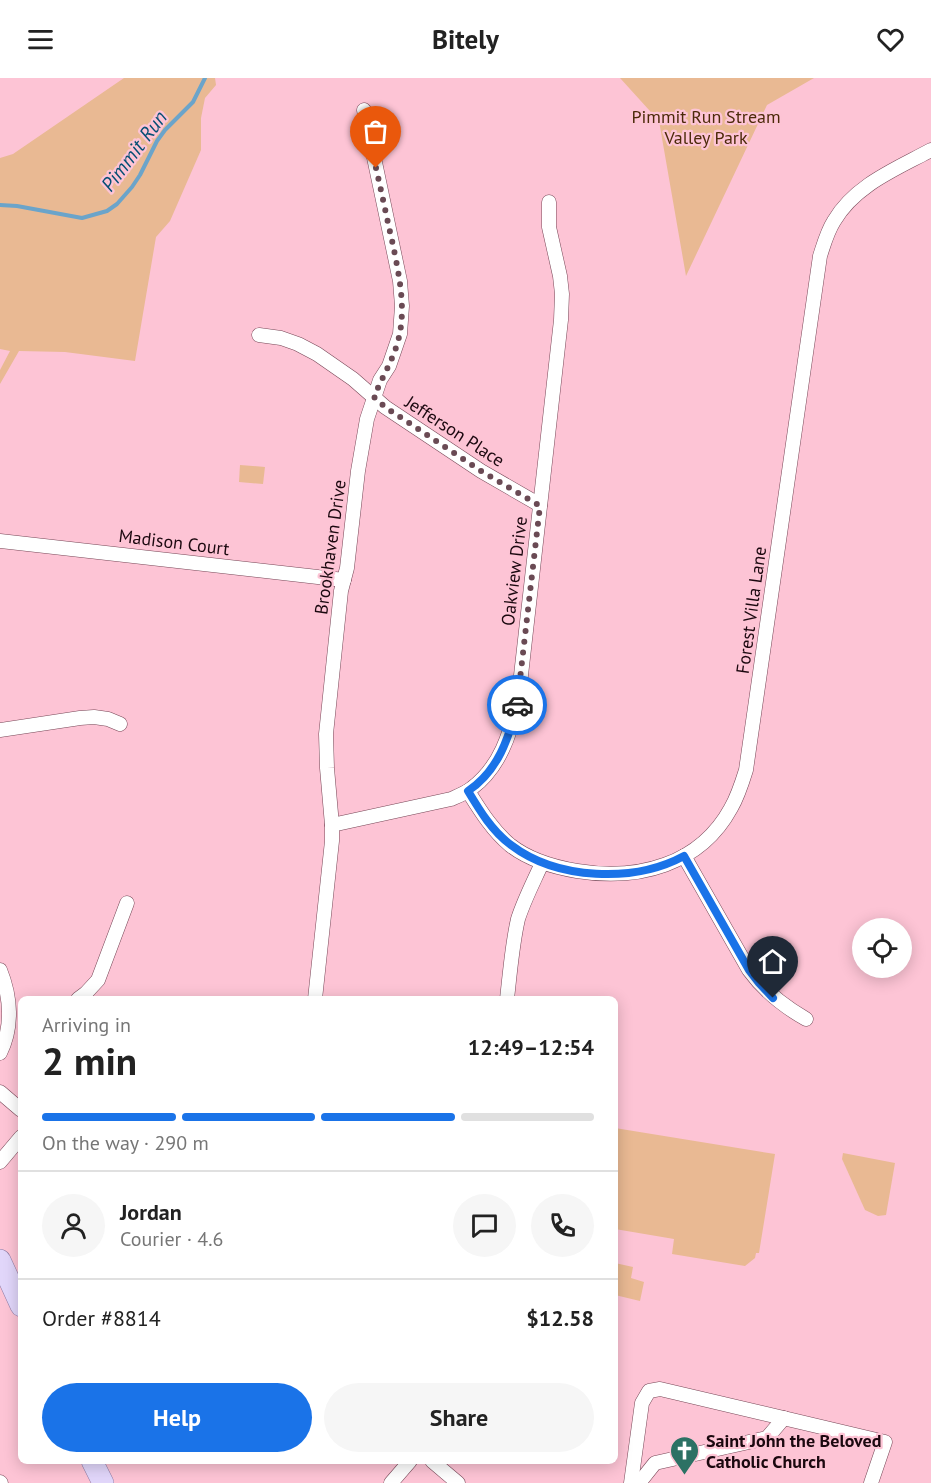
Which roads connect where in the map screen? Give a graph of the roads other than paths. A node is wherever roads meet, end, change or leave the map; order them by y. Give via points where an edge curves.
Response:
1 (364, 110) dead end
2 (931, 150) edge
3 (549, 202) dead end
4 (259, 335) dead end
5 (374, 397) junction
6 (540, 506) junction
7 (0, 541) edge
8 (344, 580) junction
9 (120, 724) dead end
10 (0, 730) edge
11 (468, 791) junction
12 (332, 825) junction
13 (684, 856) junction
14 (542, 863) junction
15 (128, 903) dead end
16 (0, 970) edge
17 (82, 996) edge
18 (315, 996) edge
19 (507, 996) edge
20 (15, 1009) edge
21 (806, 1019) dead end
22 (0, 1053) edge
23 (0, 1092) edge
24 (18, 1107) edge
25 (18, 1141) edge
26 (0, 1162) edge
27 (0, 1260) edge
28 (18, 1299) edge
29 (784, 1418) junction
30 (94, 1464) edge
31 (408, 1464) edge
32 (436, 1464) edge
33 (103, 1483) edge
34 (392, 1483) edge
35 (458, 1483) edge
36 (631, 1483) edge
37 (639, 1483) edge
38 (871, 1483) edge

1 - 5 street, Brookhaven Drive via 402,306 400,334
2 - 13 street, Forest Villa Lane via 856,194 838,214 826,236 746,770 731,809 719,826
3 - 6 street, Oakview Drive via 549,227 562,294
4 - 5 street, Jefferson Place via 281,338 317,354
5 - 6 street, Jefferson Place via 481,471
5 - 8 street, Brookhaven Drive via 361,453
6 - 11 street, Oakview Drive via 512,728 494,766
7 - 8 street, Madison Court
8 - 12 street, Brookhaven Drive via 326,734
9 - 10 street via 94,717
11 - 12 street, Oakview Drive via 451,799
11 - 14 street, Forest Villa Lane via 486,820 509,844
12 - 18 street, Brookhaven Drive
13 - 14 street, Forest Villa Lane via 637,873 590,873
13 - 21 street via 749,970 773,998
14 - 19 street via 519,918
15 - 17 street via 98,980
16 - 20 street
20 - 22 street
23 - 24 street
25 - 26 street
27 - 28 main road
29 - 36 street via 660,1389 649,1391 642,1403
29 - 37 street via 767,1438 655,1463
29 - 38 street via 885,1442
30 - 33 main road
31 - 34 street
32 - 35 street

